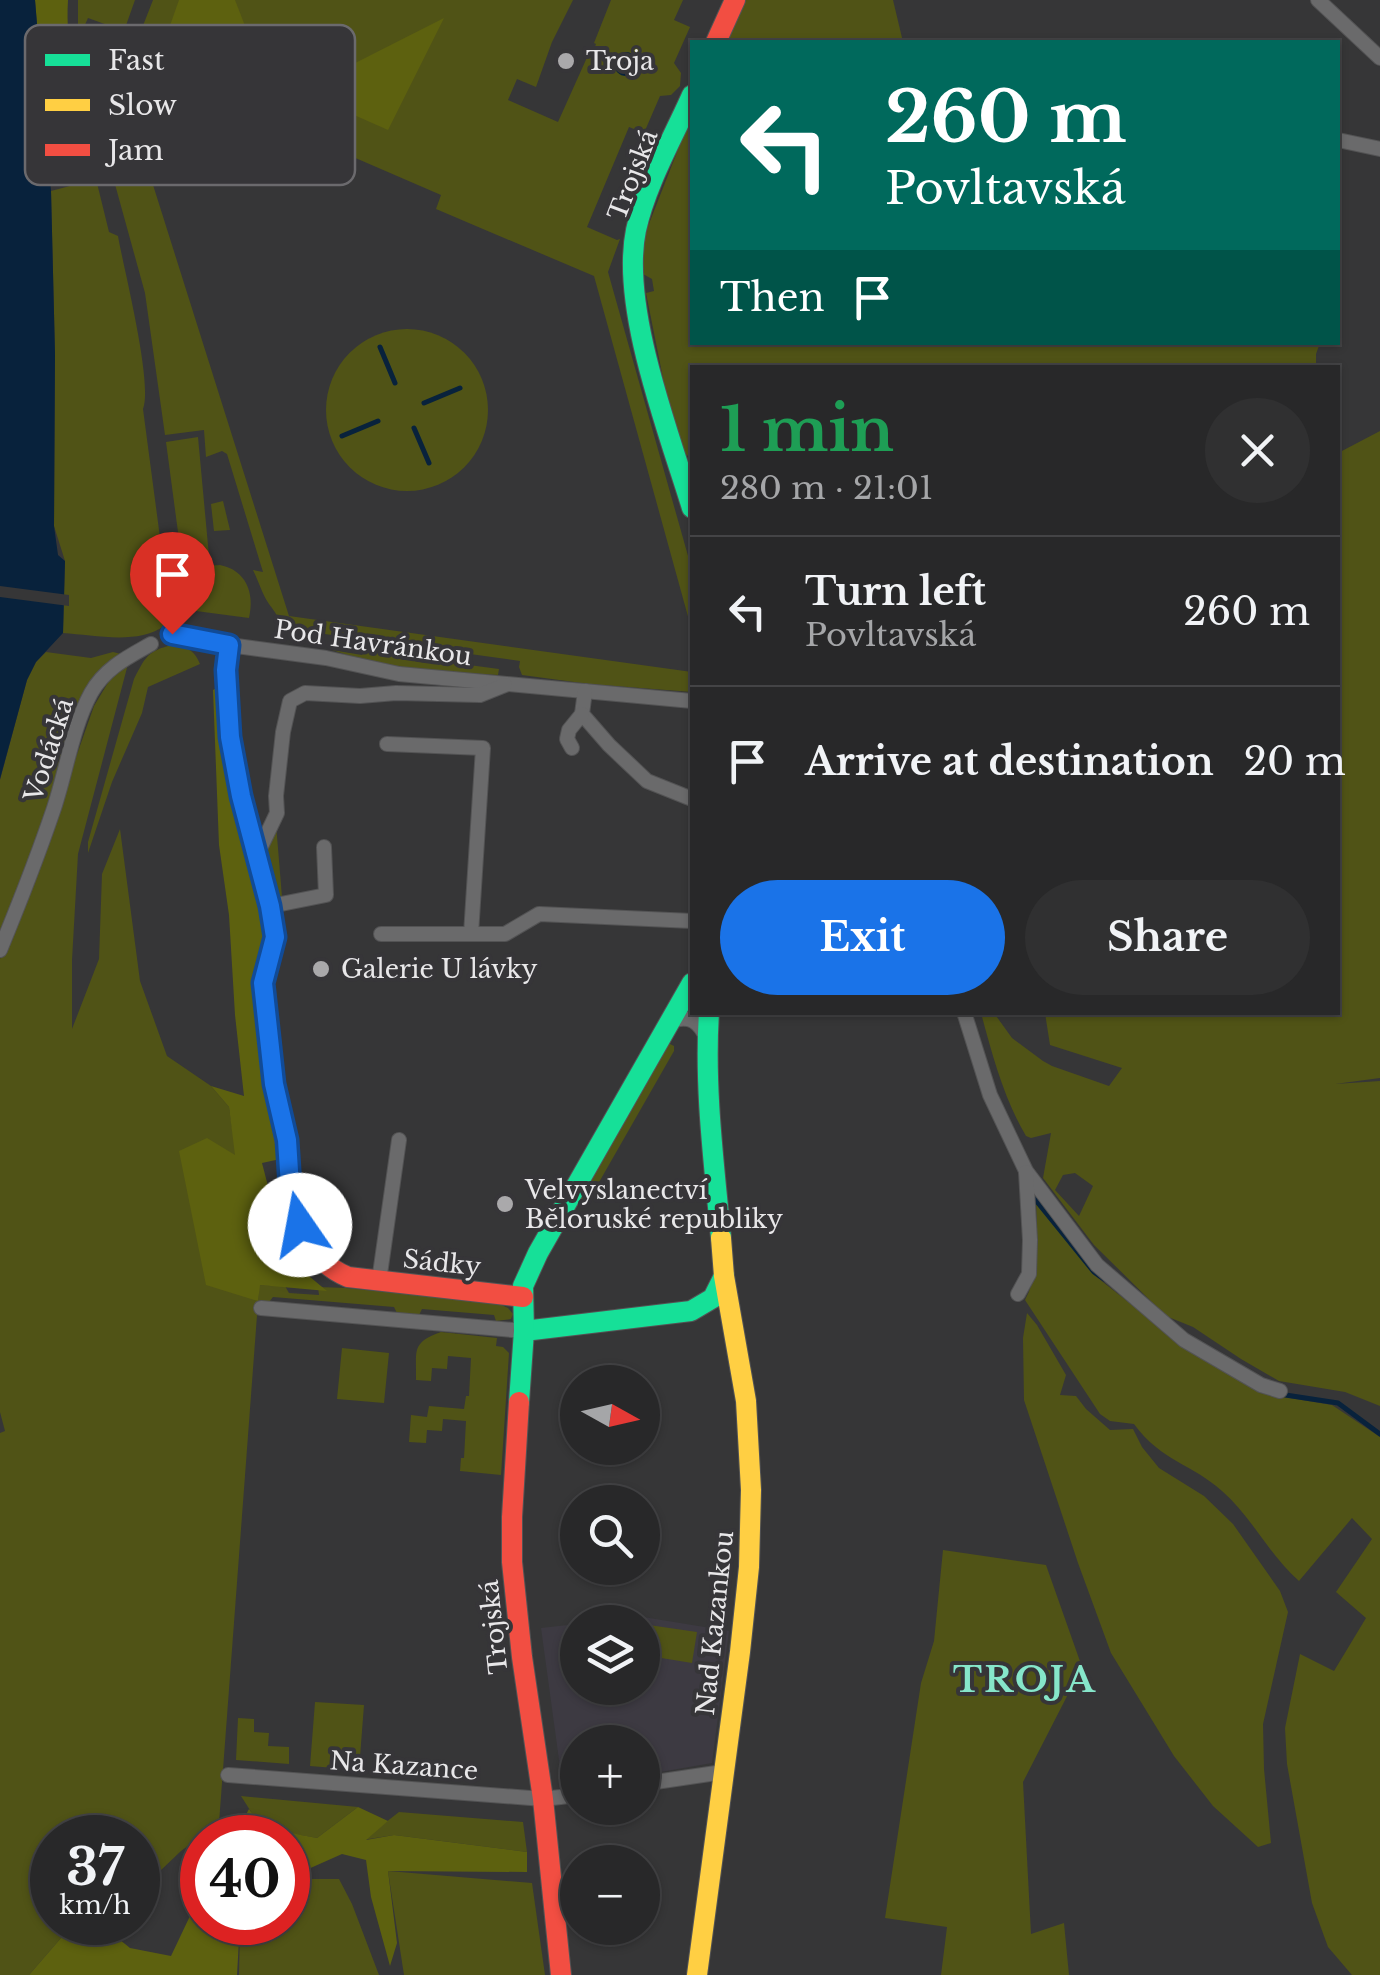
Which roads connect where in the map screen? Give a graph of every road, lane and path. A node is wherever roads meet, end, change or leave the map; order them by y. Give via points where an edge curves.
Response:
1 (735, 0) edge
2 (1318, 0) edge
3 (717, 40) edge
4 (1380, 58) edge
5 (690, 100) edge
6 (1340, 140) edge
7 (1380, 149) edge
8 (690, 501) edge
9 (172, 634) dead end
10 (150, 644) dead end
11 (229, 645) junction
12 (510, 684) junction
13 (585, 691) junction
14 (690, 701) edge
15 (582, 714) junction
16 (387, 744) dead end
17 (572, 748) dead end
18 (690, 798) edge
19 (324, 848) dead end
20 (256, 857) junction
21 (270, 906) junction
22 (690, 921) edge
23 (381, 934) dead end
24 (471, 934) junction
25 (0, 950) edge
26 (690, 987) edge
27 (709, 1015) edge
28 (965, 1015) edge
29 (670, 1020) junction
30 (707, 1040) junction
31 (399, 1140) dead end
32 (1026, 1172) junction
33 (724, 1276) junction
34 (379, 1282) junction
35 (1018, 1294) dead end
36 (522, 1297) junction
37 (261, 1308) dead end
38 (524, 1331) junction
39 (1280, 1391) dead end
40 (724, 1772) junction
41 (228, 1776) dead end
42 (660, 1781) edge
43 (560, 1797) edge
44 (543, 1799) junction
45 (561, 1975) edge
46 (697, 1975) edge

1 - 3 street
2 - 4 street
5 - 8 street, Trojská via 635,233 633,260 650,368
6 - 7 street
9 - 11 street, Pod Havránkou
10 - 25 street, Vodácká via 122,659 92,692
11 - 12 street, Pod Havránkou via 399,674
11 - 20 street via 230,737
12 - 13 street, Pod Havránkou
12 - 20 street, Pod Havránkou via 480,695 306,693 290,702 277,813
13 - 14 street, Pod Havránkou
13 - 15 street
15 - 17 street via 569,730
15 - 18 street via 647,780
16 - 24 street via 483,748
19 - 21 street via 326,895
20 - 21 street
21 - 34 street via 275,937 263,983 300,1225 329,1269
22 - 24 street via 539,914 504,934
23 - 24 street
26 - 29 street, Trojská
27 - 30 street
28 - 32 street via 990,1096
29 - 30 street via 694,1020
29 - 36 street, Trojská via 538,1253
30 - 33 street
31 - 34 street, Sádky
32 - 35 street via 1029,1274
32 - 39 street via 1098,1265 1184,1340
33 - 38 street via 714,1298 691,1311
33 - 40 street, Nad Kazankou via 746,1400 751,1490 750,1566
34 - 36 street, Sádky
36 - 38 street, Trojská
37 - 38 street
38 - 44 street, Trojská via 512,1562
40 - 42 street
40 - 46 street, Nad Kazankou
41 - 44 street, Na Kazance
43 - 44 street, Na Kazance
44 - 45 street, Trojská

